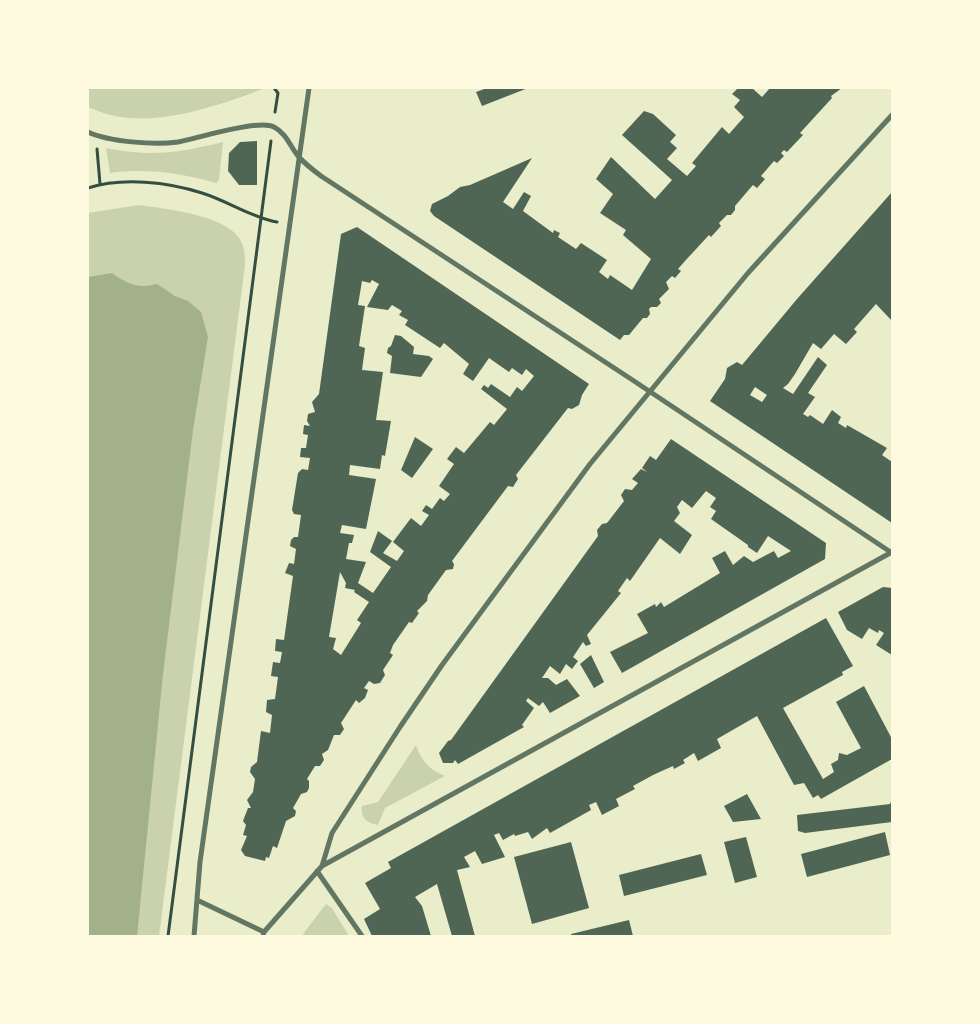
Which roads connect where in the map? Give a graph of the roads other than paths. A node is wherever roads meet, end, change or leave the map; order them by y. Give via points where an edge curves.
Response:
1 (309, 88) edge
2 (892, 115) edge
3 (88, 132) edge
4 (299, 157) junction
5 (649, 390) junction
6 (892, 552) edge
7 (322, 866) junction
8 (318, 871) junction
9 (197, 900) junction
10 (263, 934) edge
11 (194, 936) edge
12 (362, 936) edge

1 - 4 street
2 - 5 street via 748,273
3 - 4 street via 135,142 175,142 251,124 273,126 285,135
4 - 5 street via 321,176
4 - 9 street
5 - 6 street
5 - 7 street via 590,464 442,665 332,833
6 - 7 street
7 - 8 street
8 - 10 street
8 - 12 street
9 - 10 street
9 - 11 street

